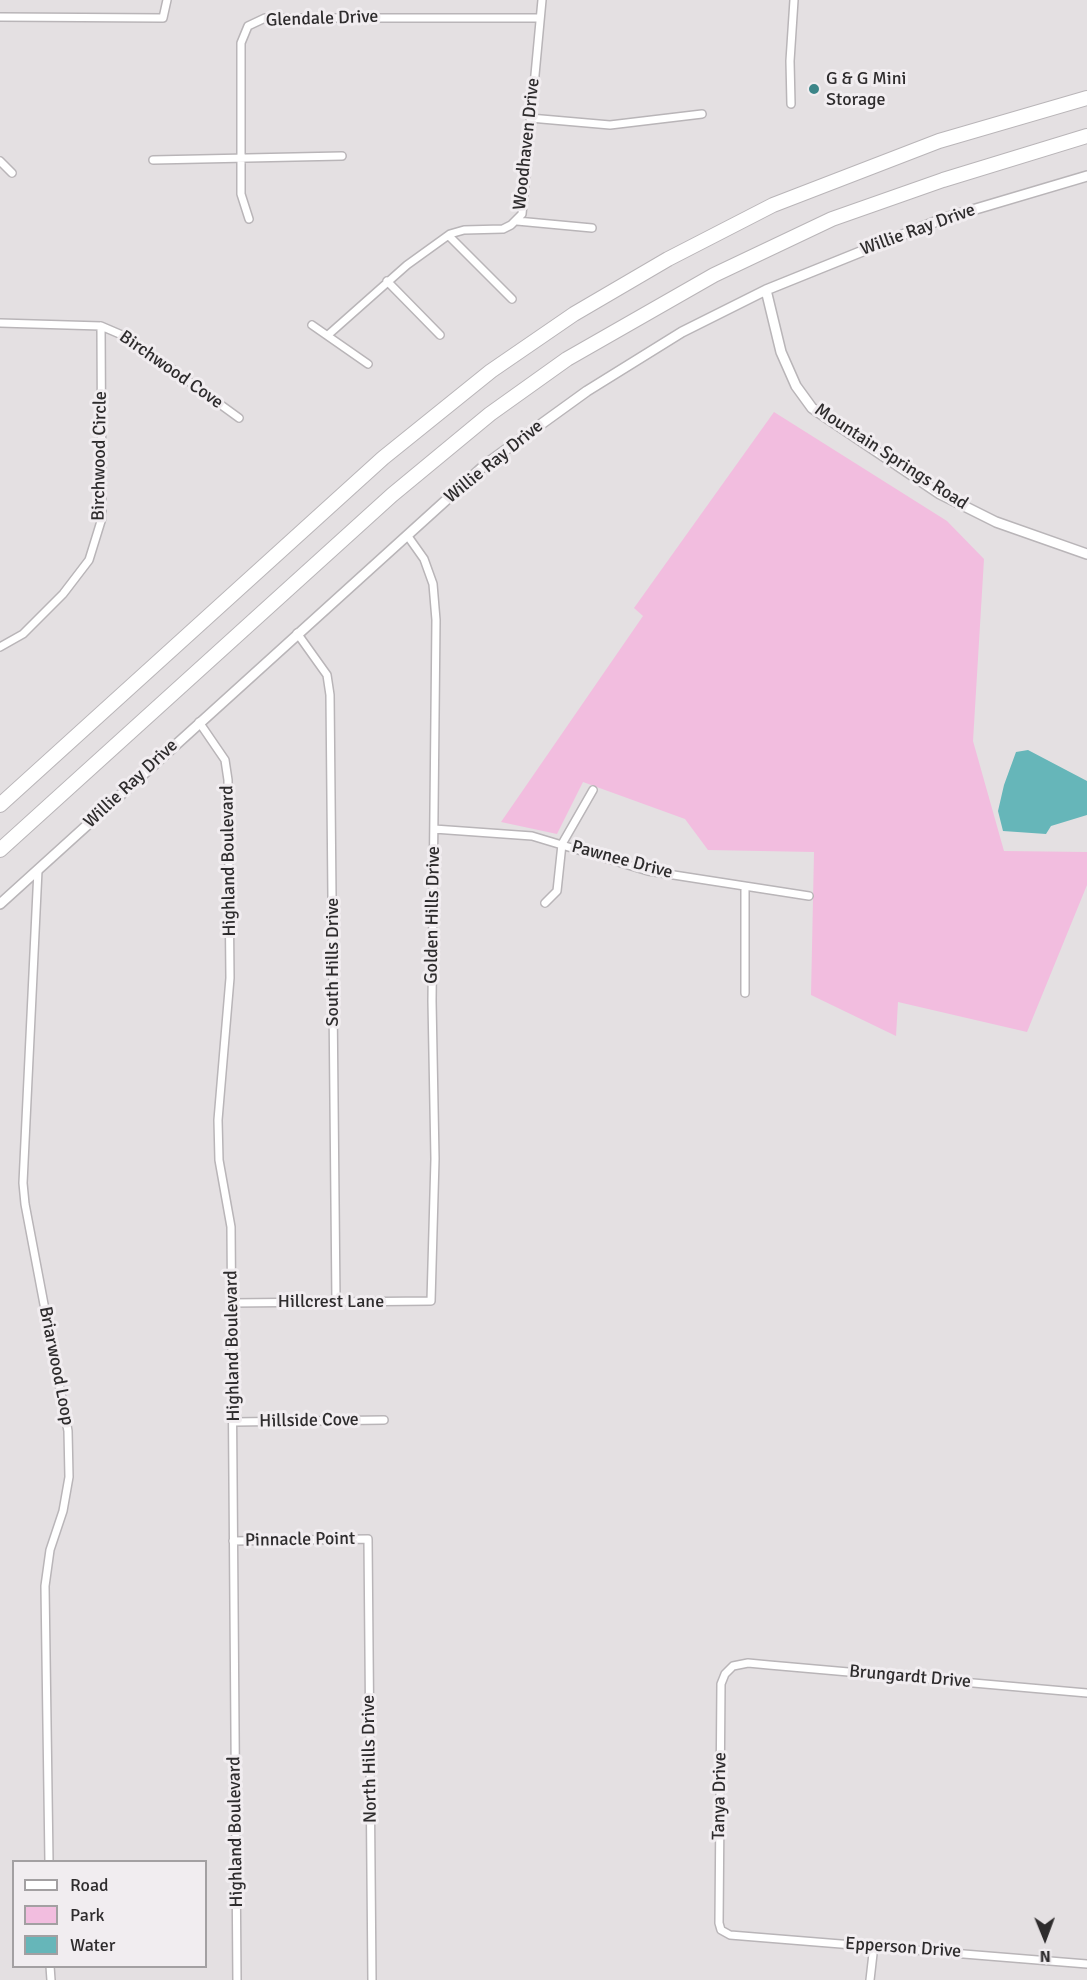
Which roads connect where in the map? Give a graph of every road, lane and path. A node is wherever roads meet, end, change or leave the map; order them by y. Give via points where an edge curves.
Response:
1 (167, 0) edge
2 (542, 0) edge
3 (794, 0) edge
4 (0, 17) edge
5 (540, 18) junction
6 (1087, 98) edge
7 (791, 104) dead end
8 (702, 114) dead end
9 (530, 118) junction
10 (1087, 136) edge
11 (342, 156) dead end
12 (242, 159) junction
13 (153, 160) dead end
14 (0, 161) edge
15 (12, 173) dead end
16 (1087, 176) edge
17 (249, 219) dead end
18 (518, 221) junction
19 (592, 228) dead end
20 (449, 236) junction
21 (387, 281) junction
22 (766, 290) junction
23 (512, 299) dead end
24 (0, 323) edge
25 (312, 325) dead end
26 (101, 326) junction
27 (328, 335) junction
28 (440, 335) dead end
29 (368, 364) dead end
30 (239, 418) dead end
31 (407, 535) junction
32 (1087, 554) edge
33 (297, 633) junction
34 (0, 648) edge
35 (199, 722) junction
36 (593, 790) dead end
37 (0, 805) edge
38 (434, 829) junction
39 (562, 844) junction
40 (0, 850) edge
41 (38, 870) junction
42 (745, 886) junction
43 (809, 896) dead end
44 (545, 903) dead end
45 (0, 904) edge
46 (745, 993) dead end
47 (430, 1301) joint
48 (336, 1302) junction
49 (232, 1303) junction
50 (384, 1420) dead end
51 (234, 1422) junction
52 (368, 1539) joint
53 (233, 1541) junction
54 (733, 1666) joint
55 (1087, 1693) edge
56 (49, 1860) edge
57 (721, 1929) joint
58 (874, 1945) junction
59 (1087, 1964) edge
60 (237, 1980) edge
61 (372, 1980) edge
62 (870, 1980) edge

1 - 4 street via 163,18
2 - 5 street
3 - 7 street via 789,61
5 - 9 street, Woodhaven Drive
5 - 12 street, Glendale Drive via 265,18 256,22 248,26 241,43
6 - 37 highway via 939,141 773,206 668,259 574,314 491,370 383,458
8 - 9 street via 610,125
9 - 18 street, Woodhaven Drive via 524,205
10 - 40 highway via 832,219 714,274 567,359 490,414 392,495
11 - 12 street
12 - 13 street
12 - 17 street, Glendale Drive via 241,194
14 - 15 street
16 - 22 street, Willie Ray Drive via 942,219
18 - 19 street
18 - 20 street, Woodhaven Drive via 503,229 464,231
20 - 21 street, Woodhaven Drive
20 - 23 street
21 - 27 street, Woodhaven Drive
21 - 28 street
22 - 31 street, Willie Ray Drive via 682,332 587,391 486,464
22 - 32 street, Mountain Springs Road via 781,352 796,386 812,408 940,494 996,522
24 - 26 street
25 - 27 street
26 - 30 street, Birchwood Cove via 129,338
26 - 34 street, Birchwood Circle via 102,518 88,560 63,594 24,634
27 - 29 street
31 - 33 street, Willie Ray Drive
31 - 38 street, Golden Hills Drive via 424,559 433,584 437,653
33 - 35 street, Willie Ray Drive
33 - 48 street, South Hills Drive via 327,675 330,695
35 - 41 street, Willie Ray Drive
35 - 49 street, Highland Boulevard via 225,760 228,780 230,978 218,1120 219,1160 231,1227
36 - 39 street
38 - 39 street, Pawnee Drive via 522,835
38 - 47 street, Golden Hills Drive via 435,1159
39 - 42 street, Pawnee Drive via 648,871
39 - 44 street via 557,891
41 - 45 street, Willie Ray Drive
41 - 56 street, Briarwood Loop via 24,1183 69,1442 69,1477 45,1586
42 - 43 street, Pawnee Drive
42 - 46 street
47 - 48 street, Hillcrest Lane
48 - 49 street, Hillcrest Lane
49 - 51 street, Highland Boulevard
50 - 51 street, Hillside Cove
51 - 53 street, Highland Boulevard
52 - 53 street, Pinnacle Point
52 - 61 street, North Hills Drive
53 - 60 street, Highland Boulevard
54 - 55 street, Brungardt Drive via 769,1665
54 - 57 street, Tanya Drive via 721,1684
57 - 58 street, Epperson Drive via 730,1935
58 - 59 street, Epperson Drive
58 - 62 street

